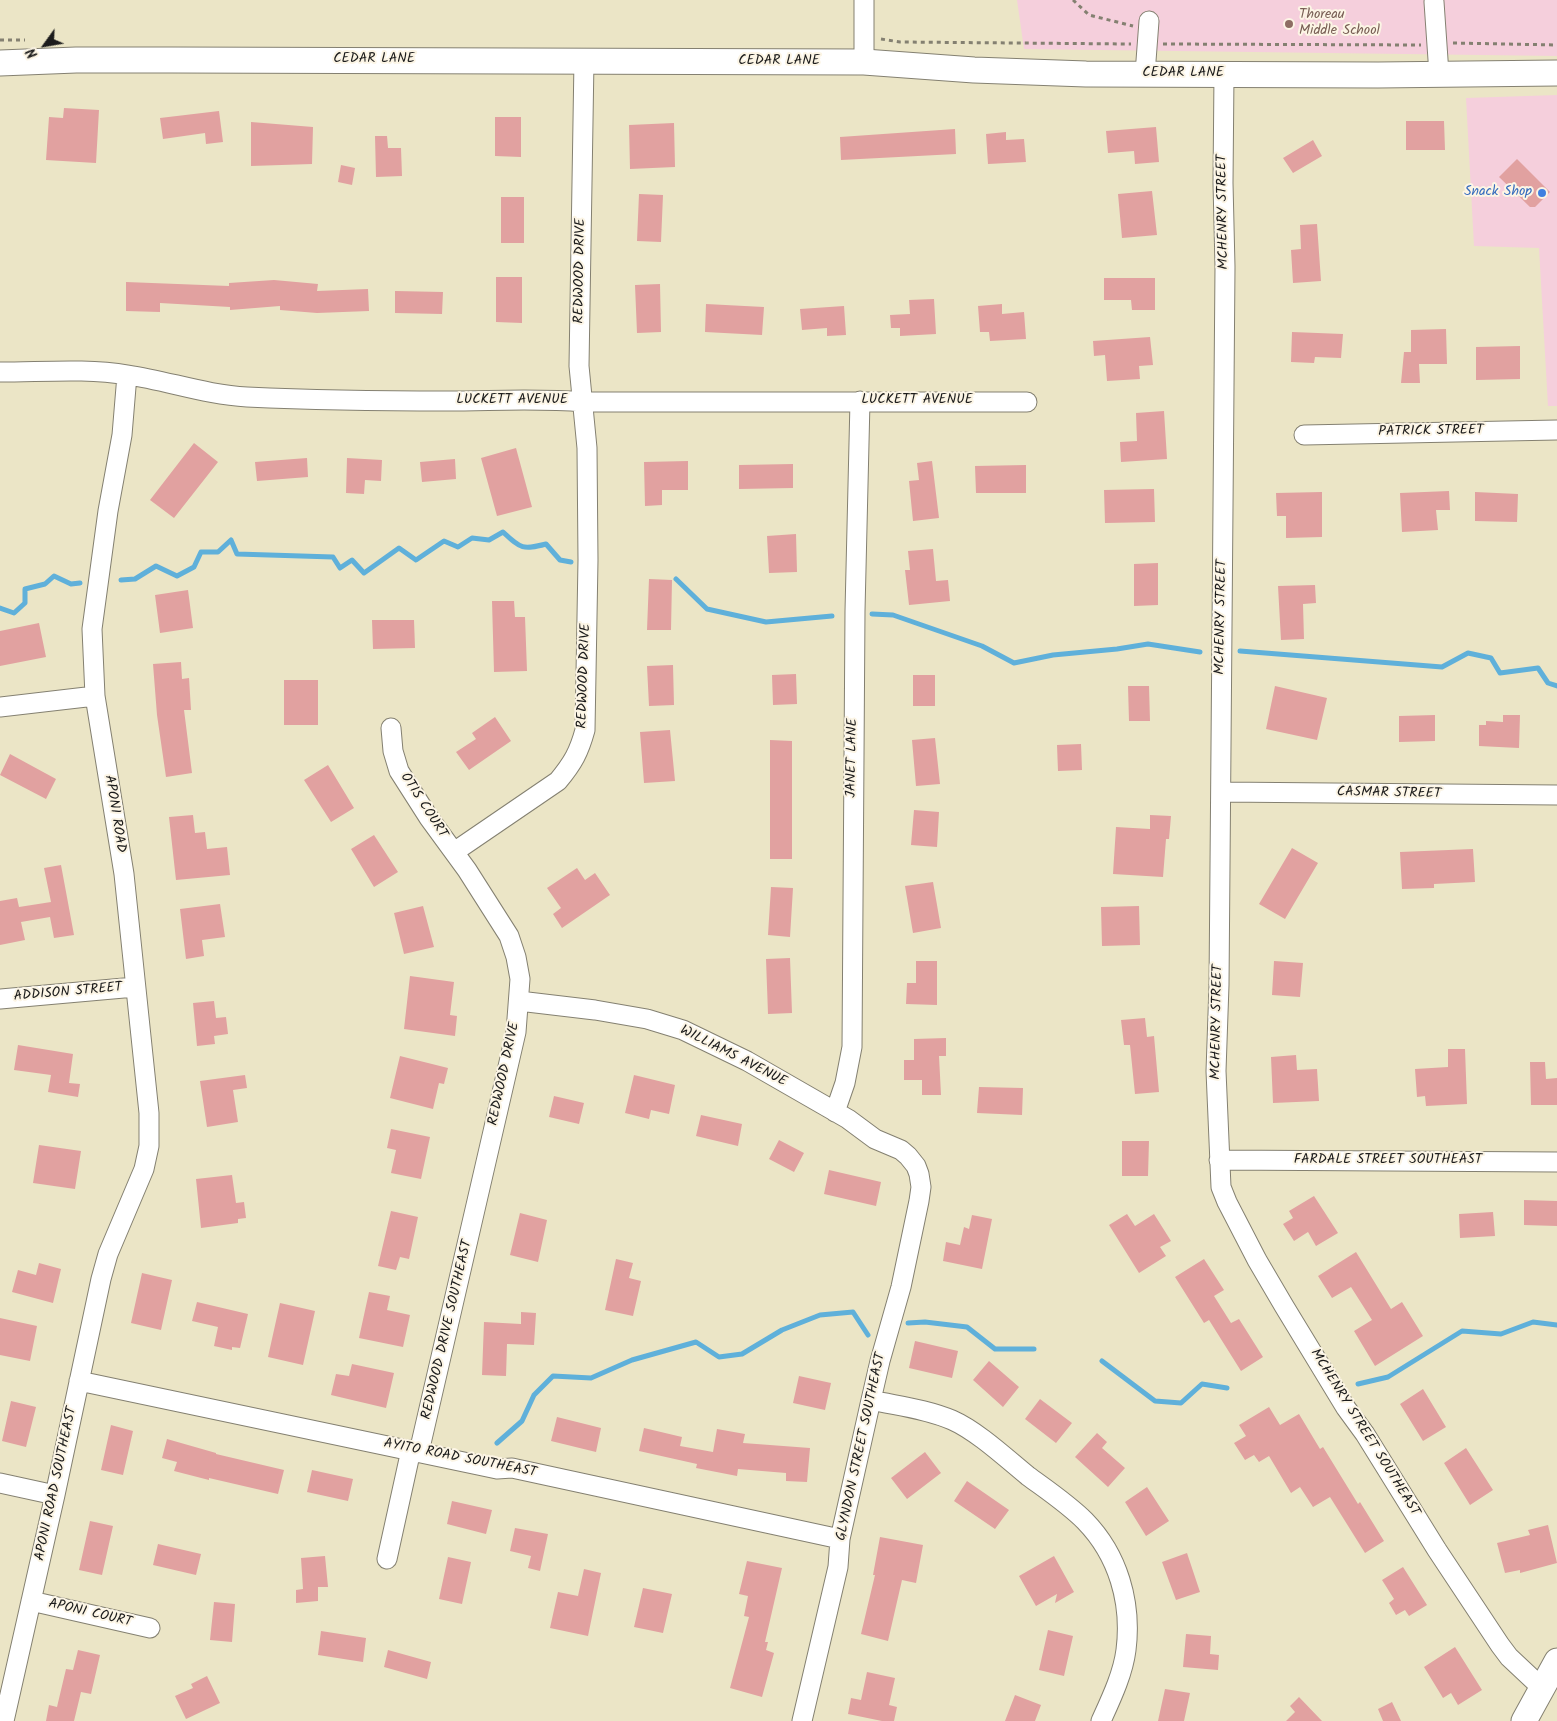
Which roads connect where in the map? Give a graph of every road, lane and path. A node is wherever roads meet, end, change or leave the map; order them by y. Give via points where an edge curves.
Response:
1 (864, 0) edge
2 (1073, 0) edge
3 (1434, 2) dead end
4 (1149, 25) joint
5 (584, 60) junction
6 (864, 62) junction
7 (0, 63) edge
8 (1557, 73) edge
9 (1145, 74) junction
10 (1224, 74) junction
11 (1439, 74) junction
12 (0, 372) edge
13 (127, 375) junction
14 (860, 401) junction
15 (583, 402) junction
16 (1027, 402) dead end
17 (1557, 430) edge
18 (1304, 435) dead end
19 (95, 696) junction
20 (0, 707) edge
21 (391, 728) dead end
22 (1221, 792) junction
23 (1557, 796) edge
24 (454, 852) junction
25 (135, 987) junction
26 (0, 999) edge
27 (519, 1001) junction
28 (835, 1112) junction
29 (1219, 1160) junction
30 (1557, 1162) edge
31 (919, 1174) joint
32 (476, 1207) joint
33 (110, 1247) joint
34 (79, 1381) junction
35 (871, 1400) junction
36 (415, 1451) junction
37 (0, 1483) edge
38 (56, 1495) junction
39 (840, 1539) junction
40 (387, 1560) dead end
41 (31, 1601) junction
42 (150, 1628) dead end
43 (1557, 1661) edge
44 (1542, 1688) junction
45 (4, 1721) edge
46 (802, 1721) edge
47 (1101, 1721) edge
48 (1524, 1721) edge

1 - 6 street
2 - 4 path via 1089,16
3 - 11 street
4 - 9 street
5 - 6 main road, CEDAR LANE
5 - 7 main road, CEDAR LANE via 76,60
5 - 15 street, REDWOOD DRIVE via 580,366
6 - 9 main road, CEDAR LANE via 983,71
8 - 11 main road, CEDAR LANE
9 - 10 main road, CEDAR LANE
10 - 11 main road, CEDAR LANE
10 - 22 street, MCHENRY STREET
12 - 13 street, LUCKETT AVENUE via 92,371
13 - 15 street, LUCKETT AVENUE via 242,396
13 - 19 street, APONI ROAD via 122,435 93,615
14 - 15 street, LUCKETT AVENUE
14 - 16 street, LUCKETT AVENUE
14 - 28 street, JANET LANE via 854,649 852,1047
15 - 24 street, REDWOOD DRIVE via 587,448 588,560 585,730 580,749 558,780
17 - 18 street, PATRICK STREET
19 - 20 street
19 - 25 street, APONI ROAD via 124,874
21 - 24 street, OTIS COURT via 393,751 400,771
22 - 23 street, CASMAR STREET
22 - 29 street, MCHENRY STREET via 1216,1071
24 - 27 street, REDWOOD DRIVE via 509,936 520,979
25 - 26 street, ADDISON STREET
25 - 33 street, APONI ROAD via 149,1113 149,1146 144,1170
27 - 28 street, WILLIAMS AVENUE via 647,1019 683,1030 747,1061
27 - 32 street, REDWOOD DRIVE via 516,1032
28 - 31 street, WILLIAMS AVENUE via 875,1139 901,1150
29 - 30 street, FARDALE STREET SOUTHEAST
29 - 44 street, MCHENRY STREET SOUTHEAST via 1227,1202 1257,1260 1346,1408 1509,1657
31 - 35 street, GLYNDON STREET SOUTHEAST via 919,1201 901,1287
32 - 36 street, REDWOOD DRIVE SOUTHEAST
33 - 34 street, APONI ROAD SOUTHEAST
34 - 36 street, AYITO ROAD SOUTHEAST
34 - 38 street, APONI ROAD SOUTHEAST
35 - 39 street, GLYNDON STREET SOUTHEAST
35 - 47 street via 930,1412 954,1421 1054,1495 1099,1537 1121,1579 1128,1623 1126,1651
36 - 39 street, AYITO ROAD SOUTHEAST via 498,1469 512,1468
36 - 40 street, REDWOOD DRIVE SOUTHEAST
37 - 38 street
38 - 41 street, APONI ROAD SOUTHEAST
39 - 46 street, GLYNDON STREET SOUTHEAST via 838,1567
41 - 42 street, APONI COURT
41 - 45 street, APONI ROAD SOUTHEAST
43 - 44 main road
44 - 48 main road

